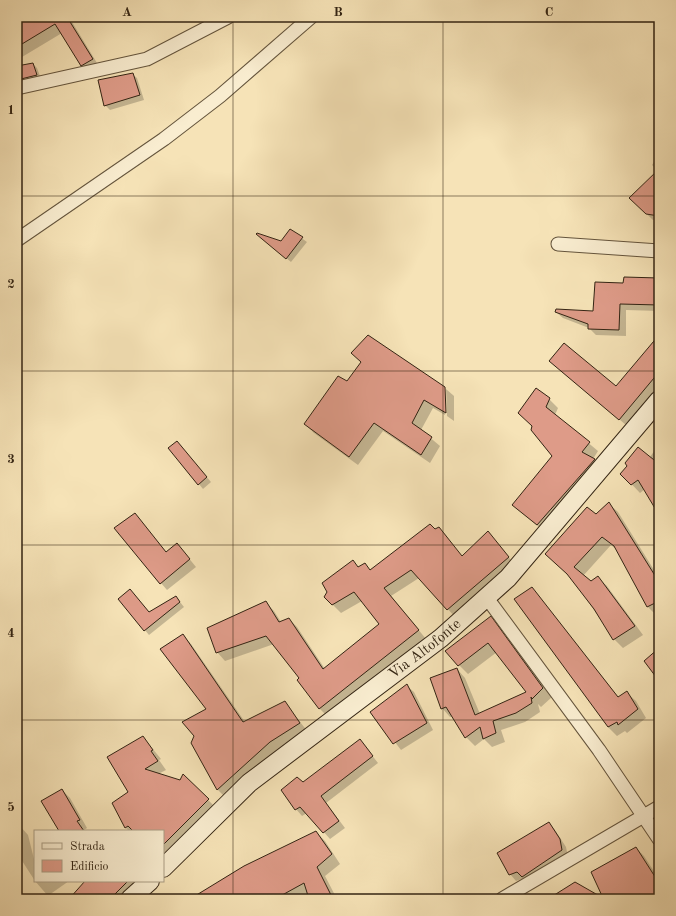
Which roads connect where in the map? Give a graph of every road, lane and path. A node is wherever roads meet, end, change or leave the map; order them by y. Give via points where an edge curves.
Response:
1 (228, 17) edge
2 (311, 17) edge
3 (17, 88) edge
4 (17, 240) edge
5 (558, 244) dead end
6 (659, 251) edge
7 (659, 400) edge
8 (487, 598) junction
9 (659, 807) edge
10 (643, 816) junction
11 (659, 839) edge
12 (164, 867) edge
13 (149, 882) edge
14 (504, 898) edge
15 (130, 899) edge

1 - 3 street via 147,59
2 - 4 street via 220,96 164,139
5 - 6 street
7 - 8 street, Via Altofonte via 508,578
8 - 10 street via 599,750
8 - 12 street, Via Altofonte via 441,638 249,783
9 - 10 street
10 - 11 street
10 - 14 street
13 - 15 street

